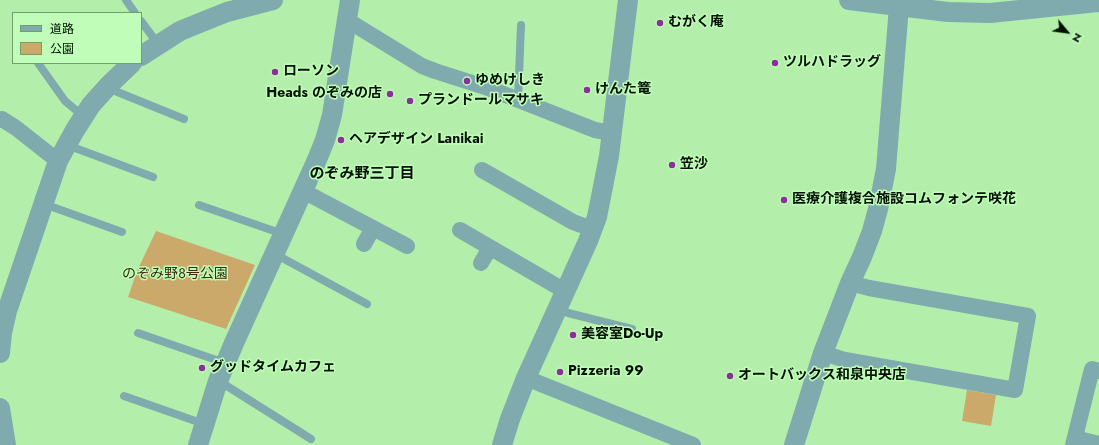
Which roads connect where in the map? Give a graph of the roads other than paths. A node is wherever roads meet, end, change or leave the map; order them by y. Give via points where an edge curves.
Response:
1 (126, 0) edge
2 (272, 0) edge
3 (350, 0) edge
4 (628, 0) edge
5 (849, 0) edge
6 (1099, 2) edge
7 (899, 6) junction
8 (949, 6) edge
9 (1011, 6) edge
10 (134, 12) edge
11 (347, 20) junction
12 (142, 22) edge
13 (521, 25) dead end
14 (158, 44) junction
15 (142, 55) edge
16 (39, 64) edge
17 (131, 64) edge
18 (109, 84) junction
19 (518, 100) junction
20 (84, 116) junction
21 (184, 119) dead end
22 (0, 120) edge
23 (612, 133) junction
24 (62, 153) junction
25 (482, 170) dead end
26 (153, 177) dead end
27 (303, 191) junction
28 (44, 204) junction
29 (199, 205) dead end
30 (373, 228) junction
31 (592, 229) junction
32 (460, 230) dead end
33 (122, 232) dead end
34 (283, 234) junction
35 (364, 244) dead end
36 (407, 246) dead end
37 (490, 248) junction
38 (274, 254) junction
39 (481, 263) dead end
40 (850, 283) junction
41 (565, 291) junction
42 (367, 304) dead end
43 (557, 309) junction
44 (632, 329) dead end
45 (138, 333) dead end
46 (0, 353) edge
47 (823, 353) junction
48 (1099, 371) edge
49 (222, 372) junction
50 (526, 378) junction
51 (124, 396) dead end
52 (0, 408) edge
53 (204, 424) junction
54 (310, 439) dead end
55 (1074, 441) edge
56 (1099, 444) edge
57 (6, 445) edge
58 (198, 445) edge
59 (502, 445) edge
60 (693, 445) edge
61 (794, 445) edge

1 - 10 lane
2 - 14 street via 227,12 180,31
3 - 11 street
4 - 23 street
5 - 7 street
6 - 9 street via 1023,11
7 - 8 street
7 - 40 street via 886,169 872,231
8 - 9 street via 990,14
11 - 19 street via 422,66
11 - 27 street via 332,115 325,140
12 - 14 lane
13 - 19 lane
14 - 15 street
16 - 20 lane via 65,101
17 - 18 street
18 - 20 street
18 - 21 lane via 116,91
19 - 23 street via 595,130
20 - 24 street
22 - 24 street
23 - 31 street via 605,181
24 - 26 lane
24 - 28 street
25 - 31 street via 572,222
27 - 30 street
27 - 34 street
28 - 33 lane
28 - 46 street via 7,311
29 - 34 lane
30 - 35 street
30 - 36 street
31 - 41 street
32 - 37 street
34 - 38 street
37 - 39 street
37 - 41 street
38 - 42 lane
38 - 49 street
40 - 47 street
40 - 47 street via 1028,316 1015,390 845,360
41 - 43 street
43 - 44 lane
43 - 50 street
45 - 49 lane
47 - 61 street
48 - 55 street via 1092,369
49 - 53 street
49 - 54 lane
50 - 59 street
50 - 60 street
51 - 53 lane
52 - 57 street
53 - 58 street
55 - 56 street

